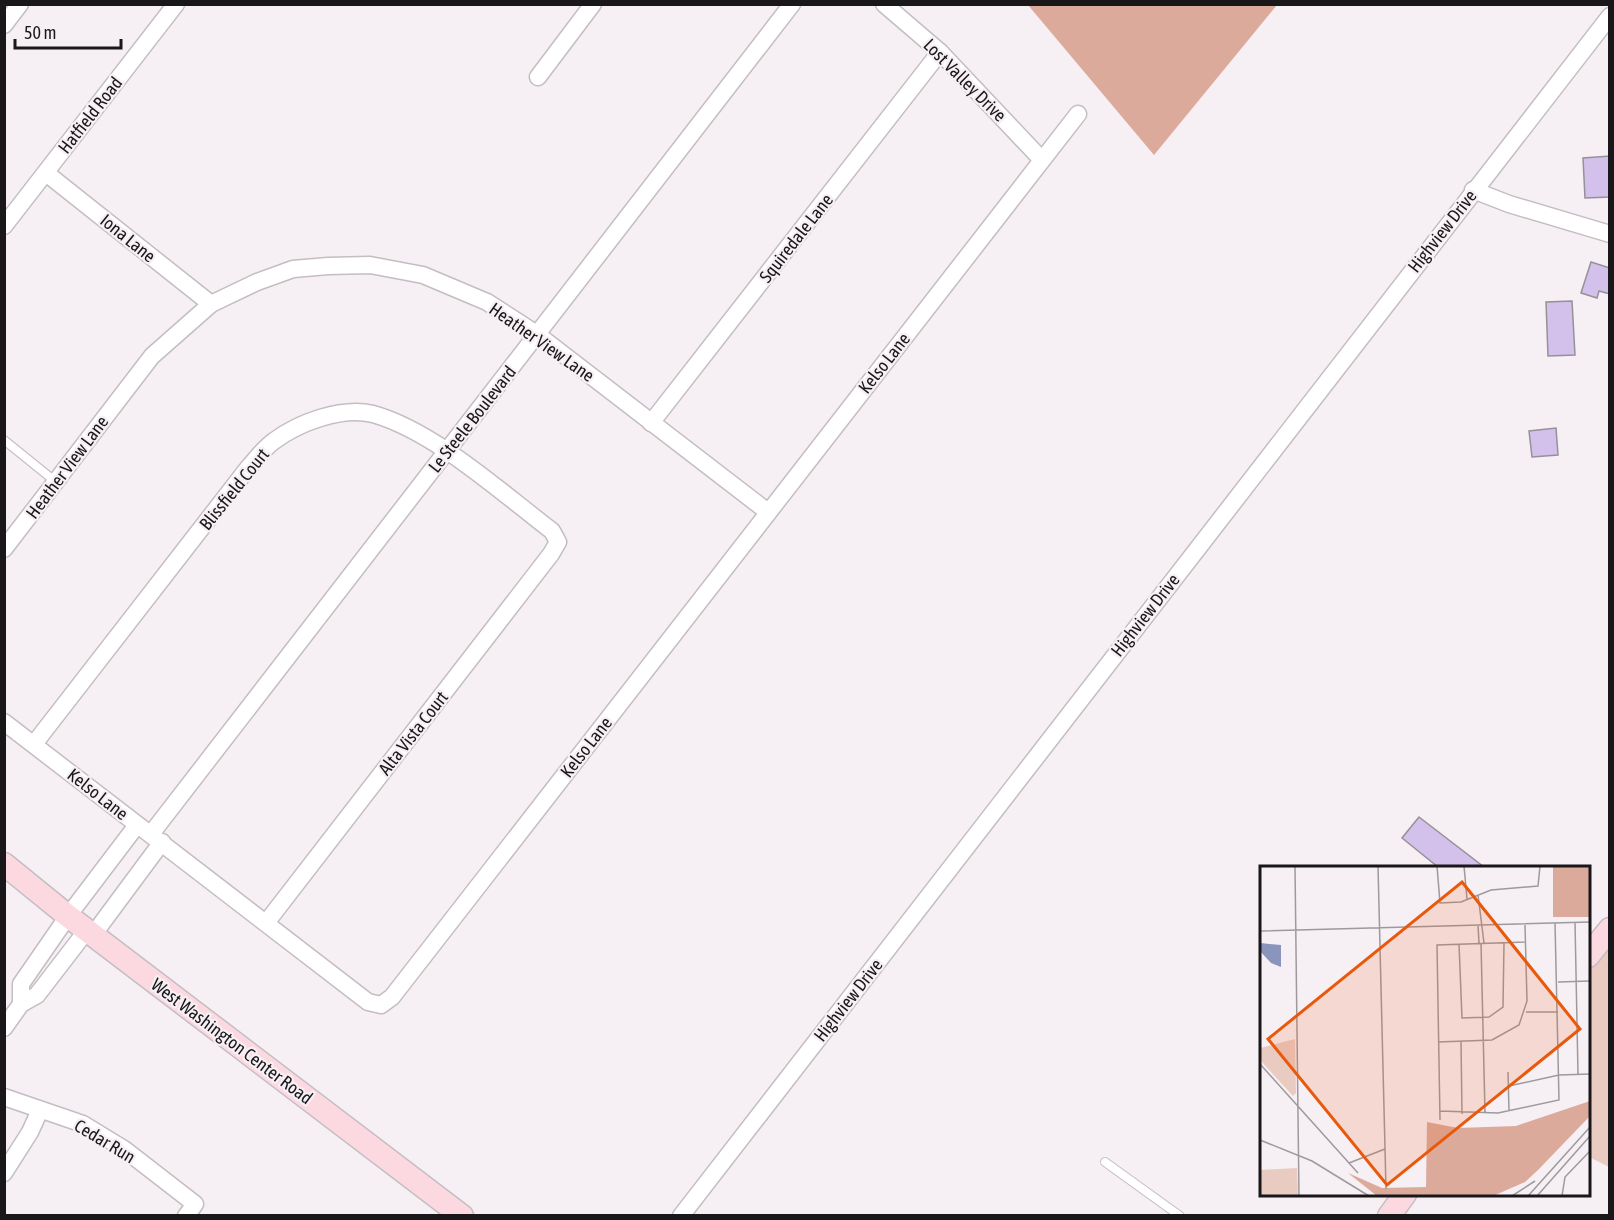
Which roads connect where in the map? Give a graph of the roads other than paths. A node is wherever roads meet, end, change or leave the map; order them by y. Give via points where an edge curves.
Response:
1 (20, 4) edge
2 (176, 4) edge
3 (593, 4) edge
4 (792, 4) edge
5 (884, 4) edge
6 (1610, 16) edge
7 (4, 25) edge
8 (940, 52) junction
9 (538, 77) dead end
10 (1078, 114) dead end
11 (1042, 160) junction
12 (46, 172) junction
13 (1473, 190) junction
14 (4, 226) edge
15 (1610, 234) edge
16 (211, 304) junction
17 (538, 335) junction
18 (651, 423) junction
19 (4, 440) edge
20 (447, 451) junction
21 (56, 482) junction
22 (768, 512) junction
23 (558, 542) joint
24 (4, 549) edge
25 (4, 722) edge
26 (34, 744) junction
27 (150, 834) junction
28 (4, 864) edge
29 (68, 916) junction
30 (266, 923) junction
31 (1610, 929) edge
32 (90, 932) junction
33 (1590, 954) edge
34 (21, 1004) junction
35 (4, 1028) edge
36 (4, 1097) edge
37 (40, 1110) junction
38 (1105, 1162) dead end
39 (4, 1173) edge
40 (1403, 1196) edge
41 (190, 1210) edge
42 (462, 1215) edge
43 (681, 1215) edge
44 (1180, 1215) edge
45 (1389, 1215) edge

1 - 7 street
2 - 12 street, Hatfield Road
3 - 9 street
4 - 17 street, Le Steele Boulevard
5 - 8 street, Lost Valley Drive
6 - 13 street, Highview Drive
8 - 11 street, Lost Valley Drive
8 - 18 street, Squiredale Lane
10 - 11 street, Kelso Lane
11 - 22 street, Kelso Lane
12 - 14 street, Hatfield Road
12 - 16 street, Iona Lane
13 - 15 street
13 - 43 street, Highview Drive
16 - 17 street, Heather View Lane via 293,269 370,265 423,275 487,302
16 - 21 street, Heather View Lane via 152,356
17 - 18 street, Heather View Lane
17 - 20 street, Le Steele Boulevard
18 - 22 street, Heather View Lane
19 - 21 lane
20 - 23 street, Blissfield Court via 552,531
20 - 26 street, Blissfield Court via 411,429 371,413 334,413 301,425 272,442
20 - 27 street, Le Steele Boulevard
21 - 24 street, Heather View Lane
22 - 30 street, Kelso Lane via 392,997 381,1005 368,1002
23 - 30 street, Alta Vista Court
25 - 26 street, Kelso Lane
26 - 27 street, Kelso Lane
27 - 29 street, Le Steele Boulevard
27 - 30 street, Kelso Lane
27 - 32 street, Le Steele Boulevard
28 - 29 main road, West Washington Center Road
29 - 32 main road, West Washington Center Road
29 - 34 street, Le Steele Boulevard via 21,984
31 - 33 main road
32 - 34 street, Le Steele Boulevard via 37,995
32 - 42 main road, West Washington Center Road
34 - 35 street
36 - 37 street, Cedar Run
37 - 39 street
37 - 41 street, Cedar Run via 83,1124 124,1149
38 - 44 lane
40 - 45 main road

